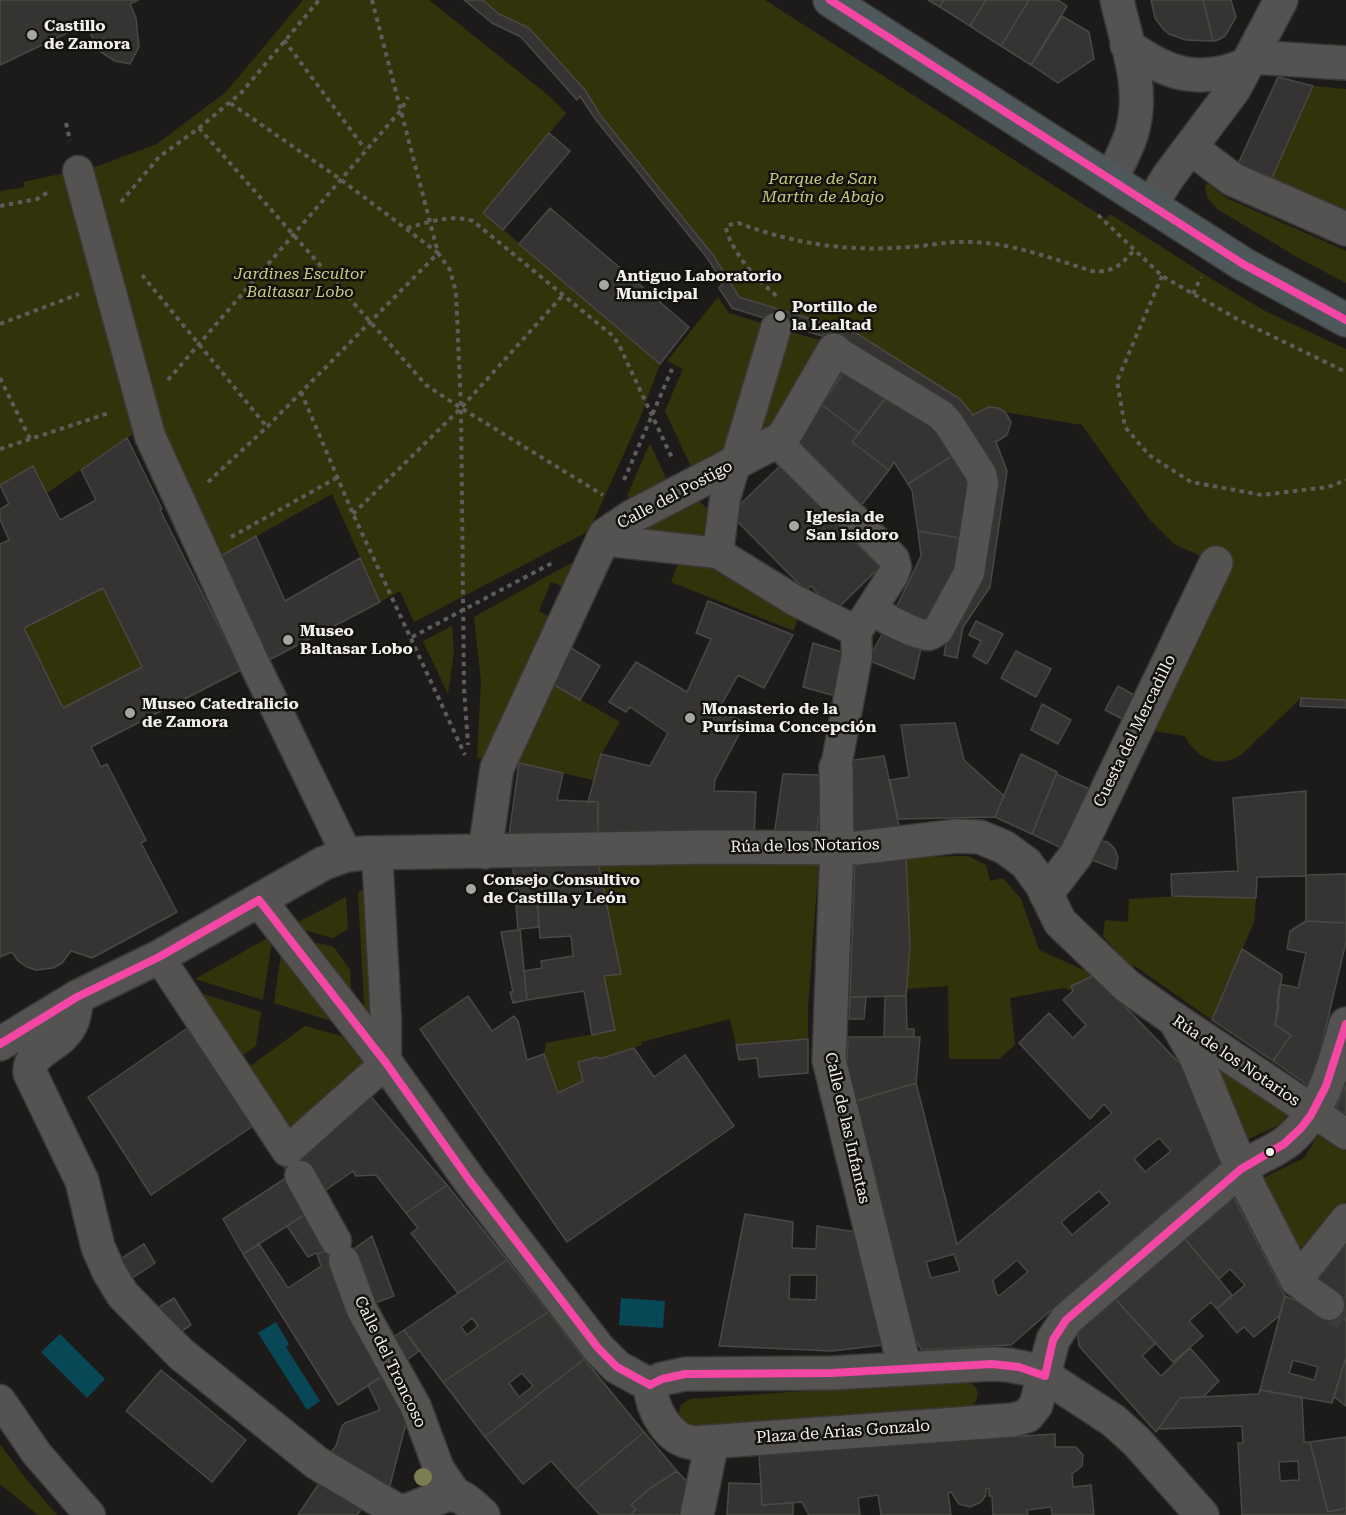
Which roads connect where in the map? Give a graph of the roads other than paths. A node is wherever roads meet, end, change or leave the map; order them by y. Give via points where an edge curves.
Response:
1 (830, 0) edge
2 (1117, 0) edge
3 (1281, 0) edge
4 (1127, 45) junction
5 (1250, 61) junction
6 (1346, 63) edge
7 (1191, 148) junction
8 (79, 173) road end
9 (1111, 179) junction
10 (1151, 205) junction
11 (1346, 229) edge
12 (779, 315) road end
13 (1346, 321) edge
14 (834, 350) joint
15 (777, 441) junction
16 (735, 464) junction
17 (601, 540) junction
18 (718, 552) junction
19 (1216, 563) dead end
20 (863, 621) junction
21 (836, 766) joint
22 (837, 847) junction
23 (498, 852) junction
24 (367, 864) junction
25 (1047, 894) junction
26 (259, 900) junction
27 (159, 957) junction
28 (77, 998) junction
29 (1173, 1018) junction
30 (1346, 1024) edge
31 (0, 1044) edge
32 (389, 1066) junction
33 (1312, 1111) junction
34 (1346, 1134) edge
35 (292, 1162) junction
36 (1234, 1174) junction
37 (1346, 1219) edge
38 (1297, 1280) junction
39 (1329, 1305) tunnel mouth
40 (905, 1369) junction
41 (1045, 1376) junction
42 (638, 1378) junction
43 (0, 1400) edge
44 (712, 1442) junction
45 (457, 1495) junction
46 (90, 1515) edge
47 (483, 1515) edge
48 (697, 1515) edge
49 (1202, 1515) edge

1 - 9 highway
2 - 4 street
3 - 5 street
4 - 5 street via 1156,64 1185,75 1221,73
4 - 9 street via 1136,88 1136,116
5 - 6 street
5 - 7 street
7 - 10 street
7 - 11 street via 1232,179
8 - 24 street via 150,436 255,665
9 - 10 highway
10 - 13 highway via 1243,264
12 - 16 street
14 - 15 street, Calle del Postigo via 787,431
14 - 20 street via 941,415 983,480 969,573 938,630 924,634 889,621
15 - 16 street, Calle del Postigo
15 - 20 street via 894,559 894,576
16 - 17 street, Calle del Postigo via 685,489 624,509
16 - 18 street via 725,498
17 - 18 street
17 - 23 street, Calle del Postigo via 499,763 494,781
18 - 20 street via 794,600
19 - 25 street, Cuesta del Mercadillo via 1076,855
20 - 21 street
21 - 22 street, Calle de las Infantas
22 - 23 street, Rúa de los Notarios
22 - 25 street, Rúa de los Notarios via 980,837 1020,857
22 - 40 street, Calle de las Infantas via 829,1060
23 - 24 street, Rúa de los Notarios
24 - 26 street via 324,863
24 - 32 street
25 - 29 street, Rúa de los Notarios via 1065,928 1120,979
26 - 27 street
26 - 32 street
27 - 28 street
27 - 35 street, Calle del Troncoso
28 - 31 street
28 - 45 street via 69,1028 29,1067 82,1181 98,1247 123,1295 181,1354 273,1428 317,1463 392,1509 406,1511 446,1495
29 - 33 street, Rúa de los Notarios
29 - 36 street via 1195,1055
30 - 33 street via 1328,1081
32 - 35 street
32 - 42 street via 470,1181 598,1348 609,1361
33 - 34 street, Rúa de los Notarios
33 - 36 street via 1288,1142
35 - 45 street, Calle del Troncoso via 340,1251 362,1310 416,1407 439,1469
36 - 38 street
36 - 41 street, Plaza de Arias Gonzalo via 1066,1320 1053,1340
37 - 38 street
38 - 39 street
40 - 41 street via 1009,1365
40 - 42 street
41 - 44 street, Plaza de Arias Gonzalo via 1034,1409 1018,1419
41 - 49 street via 1114,1421
42 - 44 street, Plaza de Arias Gonzalo via 655,1410 677,1438 685,1442
43 - 46 street via 43,1462
44 - 48 street
45 - 47 street, Calle del Troncoso

